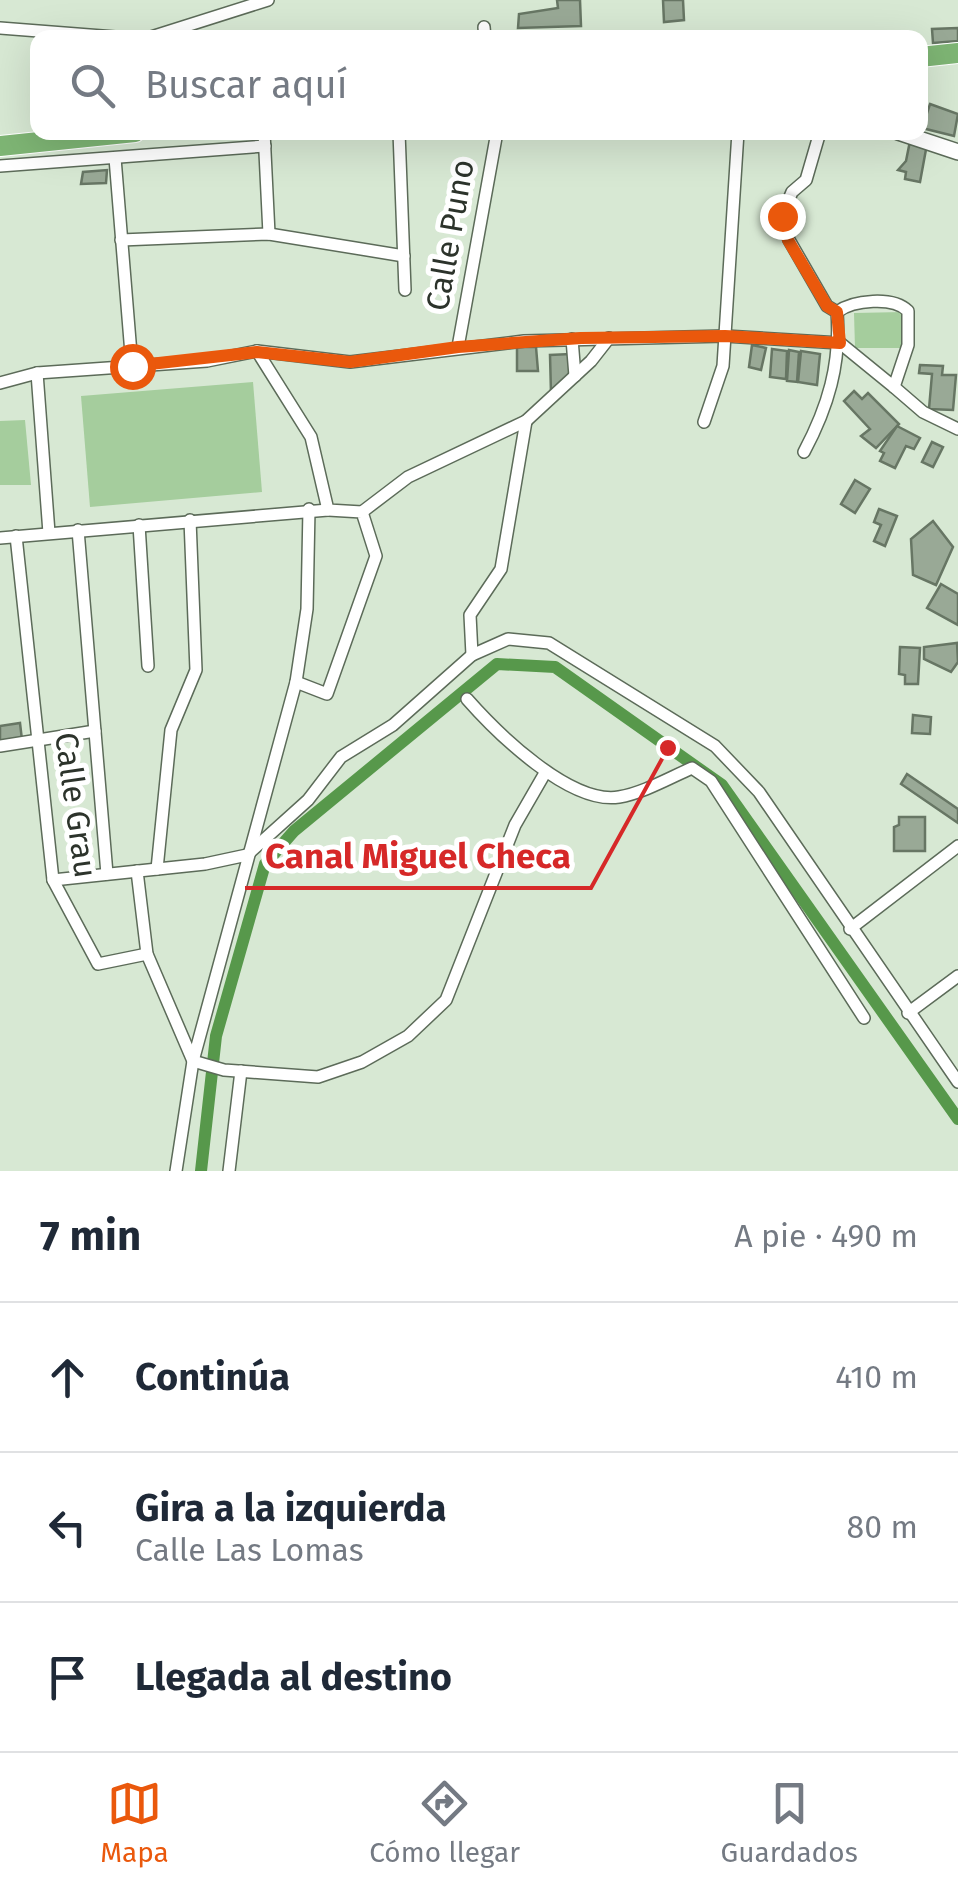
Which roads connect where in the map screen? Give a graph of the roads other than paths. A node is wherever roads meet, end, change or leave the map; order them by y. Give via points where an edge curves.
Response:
1 (268, 0) edge
2 (0, 28) edge
3 (30, 30) edge
4 (173, 30) edge
5 (958, 54) edge
6 (928, 56) edge
7 (58, 140) edge
8 (256, 140) edge
9 (264, 140) edge
10 (399, 140) edge
11 (496, 140) edge
12 (737, 140) edge
13 (818, 140) edge
14 (922, 140) edge
15 (0, 146) edge
16 (958, 152) edge
17 (115, 158) junction
18 (0, 166) edge
19 (268, 234) junction
20 (121, 240) junction
21 (404, 256) junction
22 (405, 290) dead end
23 (837, 312) junction
24 (725, 336) junction
25 (576, 338) junction
26 (609, 338) junction
27 (840, 343) junction
28 (458, 347) junction
29 (257, 352) junction
30 (591, 361) junction
31 (132, 366) junction
32 (38, 374) junction
33 (574, 376) junction
34 (0, 383) edge
35 (894, 387) junction
36 (526, 421) junction
37 (704, 422) dead end
38 (958, 429) edge
39 (804, 452) dead end
40 (309, 509) junction
41 (328, 510) junction
42 (362, 512) junction
43 (190, 520) junction
44 (139, 525) junction
45 (78, 530) junction
46 (49, 533) junction
47 (16, 536) junction
48 (0, 538) edge
49 (472, 655) junction
50 (148, 666) dead end
51 (296, 682) junction
52 (467, 699) dead end
53 (95, 732) junction
54 (38, 740) junction
55 (0, 746) edge
56 (545, 773) junction
57 (958, 846) edge
58 (247, 855) junction
59 (157, 869) junction
60 (138, 871) junction
61 (107, 874) junction
62 (53, 880) junction
63 (850, 929) junction
64 (147, 954) junction
65 (958, 976) edge
66 (908, 1013) junction
67 (864, 1018) dead end
68 (193, 1062) junction
69 (241, 1071) junction
70 (958, 1082) edge
71 (176, 1171) edge
72 (229, 1171) edge

1 - 4 street
2 - 3 street
5 - 6 highway
7 - 15 highway
8 - 17 street
9 - 19 street
10 - 21 street
11 - 28 street, Calle Puno
12 - 24 street
13 - 23 street via 806,180 785,204 783,230 827,306
14 - 16 street
17 - 18 street
17 - 20 street
19 - 20 street
19 - 21 street
20 - 31 street
21 - 22 street
23 - 27 street
23 - 35 street via 859,303 892,303 908,311 908,345
24 - 26 street
24 - 27 street
24 - 37 street via 723,366
25 - 26 street
25 - 28 street
25 - 30 street via 591,346
25 - 33 street
26 - 30 street
27 - 35 street
27 - 39 street via 826,411
28 - 29 street via 350,362
29 - 31 street
29 - 41 street via 310,437
30 - 33 street
31 - 32 street
32 - 34 street
32 - 46 street
33 - 36 street
35 - 38 street
36 - 42 street via 408,477
36 - 49 street via 501,569 470,615
40 - 41 street
40 - 43 street
40 - 51 street
41 - 42 street
42 - 51 street via 376,556 327,694
43 - 44 street
43 - 59 street via 196,670 171,730
44 - 45 street
44 - 50 street
45 - 46 street
45 - 53 street
46 - 47 street
47 - 48 street
47 - 54 street, Calle Grau
49 - 58 street via 393,726 341,757 308,800
49 - 63 street via 508,639 549,643 715,746 759,792
51 - 58 street
52 - 56 street
53 - 54 street
53 - 61 street
54 - 55 street
54 - 62 street, Calle Grau
56 - 67 street via 604,797 621,797 692,768 711,781
56 - 69 street via 515,825 446,1000 408,1036 362,1062 318,1077
57 - 63 street
58 - 59 street
58 - 68 street
59 - 60 street
60 - 61 street
60 - 64 street
61 - 62 street
62 - 64 street, Calle Grau via 98,964
63 - 66 street
64 - 68 street
65 - 66 street
66 - 70 street
68 - 69 street
68 - 71 street
69 - 72 street

